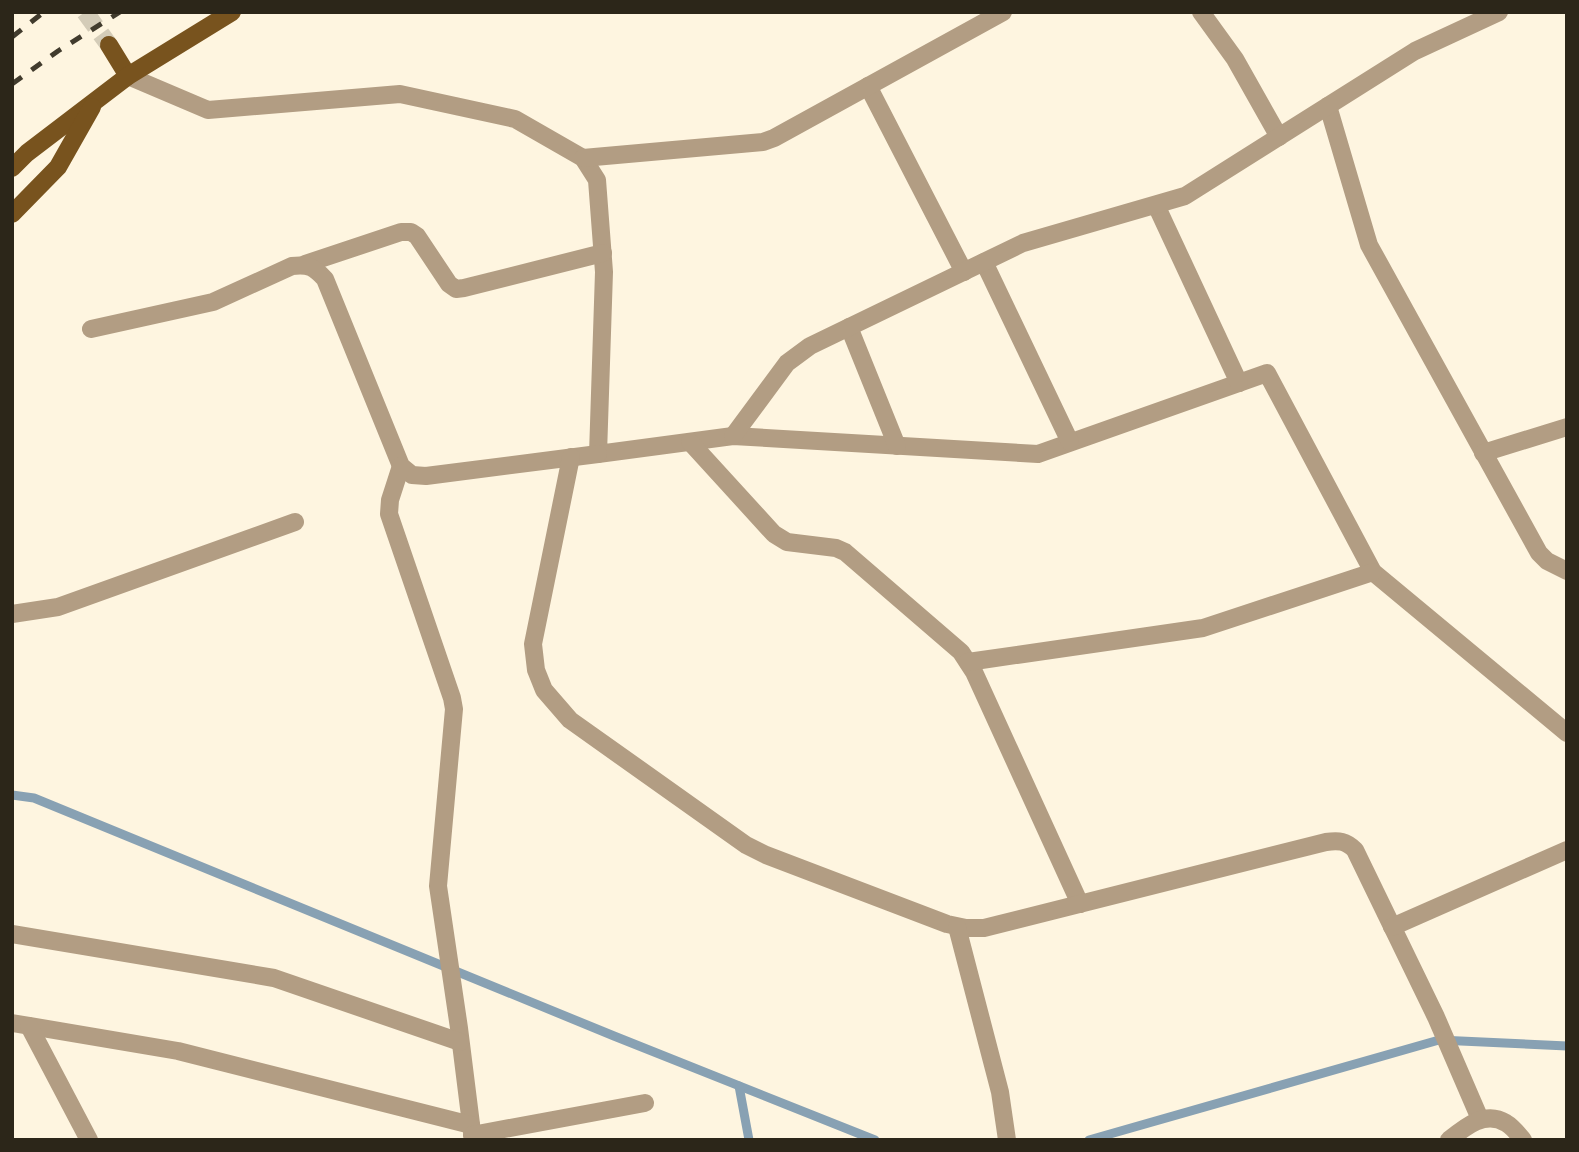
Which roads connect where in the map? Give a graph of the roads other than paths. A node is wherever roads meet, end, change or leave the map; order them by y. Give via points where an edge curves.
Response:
1 (232, 12) edge
2 (1003, 12) edge
3 (1200, 12) edge
4 (1499, 12) edge
5 (109, 45) tunnel mouth
6 (128, 76) junction
7 (868, 86) junction
8 (97, 98) junction
9 (1328, 106) junction
10 (1279, 137) junction
11 (583, 158) junction
12 (12, 168) edge
13 (1156, 205) junction
14 (12, 214) edge
15 (603, 253) junction
16 (984, 262) junction
17 (305, 264) junction
18 (964, 272) junction
19 (849, 327) junction
20 (91, 329) dead end
21 (1239, 383) junction
22 (1567, 426) edge
23 (733, 436) junction
24 (690, 442) junction
25 (1070, 442) junction
26 (897, 446) junction
27 (1483, 453) junction
28 (598, 454) junction
29 (571, 457) junction
30 (401, 466) junction
31 (295, 523) dead end
32 (1567, 571) edge
33 (1373, 572) junction
34 (12, 614) edge
35 (968, 662) junction
36 (1567, 733) edge
37 (1567, 849) edge
38 (1080, 904) junction
39 (957, 927) junction
40 (1392, 927) junction
41 (12, 934) edge
42 (21, 1024) edge
43 (460, 1035) junction
44 (645, 1102) dead end
45 (1480, 1119) junction
46 (472, 1133) edge
47 (89, 1140) edge
48 (1007, 1140) edge
49 (1449, 1140) edge
50 (1522, 1140) edge

1 - 6 main road
2 - 7 street
3 - 10 street via 1235,59
4 - 9 street via 1415,51
5 - 6 main road
6 - 8 main road
6 - 11 street via 208,110 400,94 515,119
7 - 11 street via 763,142
7 - 18 street
8 - 12 main road
8 - 14 main road via 58,167
9 - 10 street
9 - 27 street via 1369,245
10 - 13 street via 1195,190
11 - 15 street via 597,180
13 - 16 street via 1034,239
13 - 21 street
15 - 17 street via 456,289 411,232
15 - 28 street
16 - 18 street
16 - 25 street
17 - 20 street via 213,302
17 - 30 street via 325,279
18 - 19 street
19 - 23 street via 787,363
19 - 26 street
21 - 25 street
21 - 33 street via 1267,373
22 - 27 street
23 - 24 street
23 - 26 street
24 - 28 street
24 - 35 street via 774,534 787,542 845,552
25 - 26 street via 1038,454
27 - 32 street via 1539,553
28 - 29 street
29 - 30 street via 426,476 412,475
29 - 39 street via 533,644 536,670 555,705 746,845
30 - 43 street via 389,514 454,709 438,886
31 - 34 street via 58,607
33 - 35 street via 1203,628
33 - 36 street
35 - 38 street
37 - 40 street
38 - 39 street via 984,928
38 - 40 street via 1338,841 1355,850
39 - 48 street via 1000,1092
40 - 45 street
41 - 43 street via 274,978
42 - 46 street via 171,1049
42 - 47 street
43 - 46 street
44 - 46 street
45 - 49 street
45 - 50 street via 1497,1118

